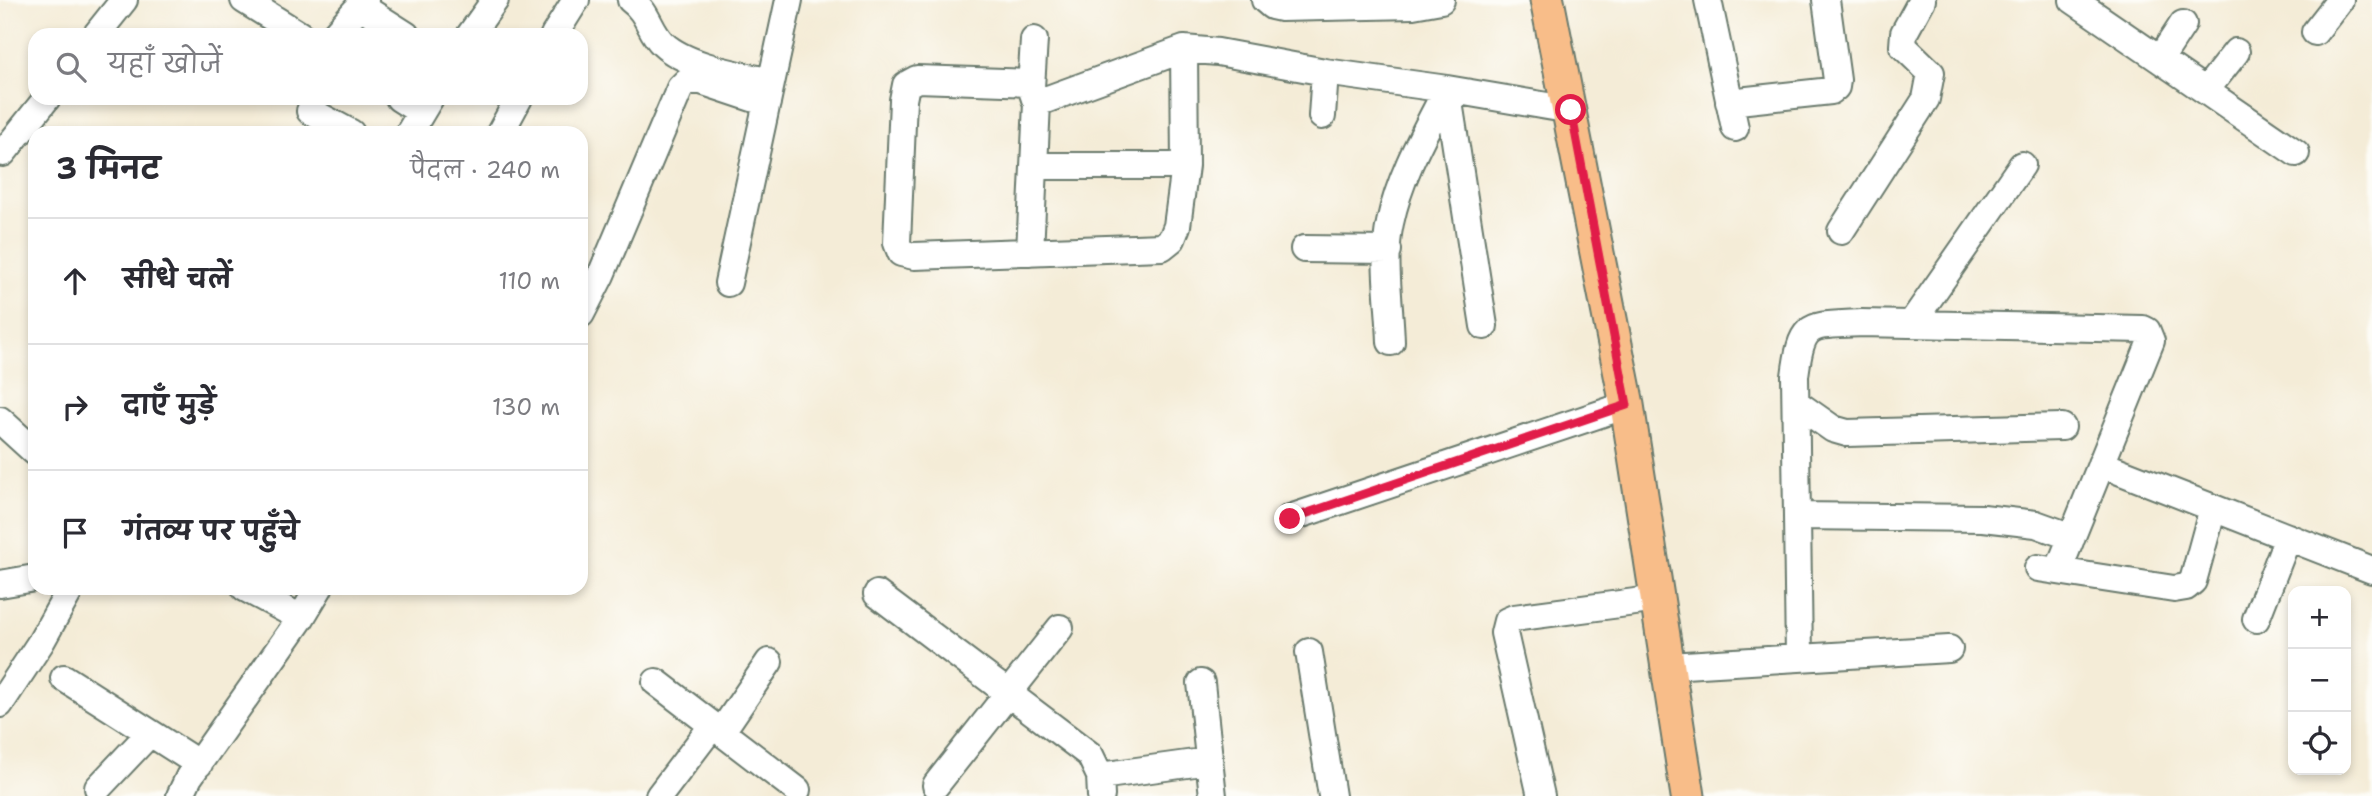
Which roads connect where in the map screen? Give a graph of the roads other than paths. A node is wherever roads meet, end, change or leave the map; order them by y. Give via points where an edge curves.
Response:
1 (124, 0) edge
2 (244, 0) edge
3 (495, 0) edge
4 (576, 0) edge
5 (631, 0) edge
6 (789, 0) edge
7 (1265, 0) edge
8 (1441, 0) edge
9 (1548, 0) edge
10 (1708, 0) edge
11 (1826, 0) edge
12 (1922, 0) edge
13 (2073, 0) edge
14 (2339, 0) edge
15 (355, 4) edge
16 (2110, 10) edge
17 (2183, 24) dead end
18 (102, 28) edge
19 (289, 28) edge
20 (339, 28) edge
21 (394, 28) edge
22 (475, 28) edge
23 (558, 28) edge
24 (2315, 32) dead end
25 (1034, 40) dead end
26 (1184, 49) junction
27 (2236, 52) dead end
28 (2160, 59) junction
29 (1325, 72) junction
30 (1447, 89) junction
31 (2206, 90) junction
32 (769, 92) junction
33 (1034, 93) junction
34 (1730, 102) junction
35 (41, 105) edge
36 (515, 105) edge
37 (1571, 110) junction
38 (309, 114) edge
39 (1322, 116) dead end
40 (336, 126) edge
41 (504, 126) edge
42 (1735, 128) dead end
43 (2296, 153) dead end
44 (1, 154) edge
45 (2022, 165) dead end
46 (1034, 166) junction
47 (1185, 166) junction
48 (1841, 231) dead end
49 (1304, 249) dead end
50 (1388, 250) junction
51 (1030, 252) junction
52 (591, 269) edge
53 (728, 283) dead end
54 (1911, 324) junction
55 (1484, 326) dead end
56 (1391, 342) dead end
57 (1796, 403) junction
58 (1627, 405) junction
59 (0, 420) edge
60 (2062, 427) dead end
61 (28, 446) edge
62 (2101, 464) junction
63 (2213, 509) junction
64 (1797, 516) junction
65 (1290, 519) dead end
66 (2072, 537) junction
67 (2288, 537) junction
68 (2372, 570) edge
69 (28, 579) edge
70 (0, 584) edge
71 (877, 594) dead end
72 (67, 595) edge
73 (258, 595) edge
74 (315, 595) edge
75 (1658, 599) junction
76 (301, 618) junction
77 (2256, 619) dead end
78 (1060, 628) dead end
79 (1949, 649) dead end
80 (1310, 652) dead end
81 (1799, 657) junction
82 (769, 662) dead end
83 (1668, 666) junction
84 (64, 678) dead end
85 (656, 682) dead end
86 (1201, 683) dead end
87 (1008, 694) junction
88 (0, 704) edge
89 (718, 728) junction
90 (150, 733) junction
91 (1209, 761) junction
92 (199, 764) junction
93 (936, 785) dead end
94 (1100, 786) edge
95 (97, 788) dead end
96 (800, 794) edge
97 (180, 796) edge
98 (659, 796) edge
99 (1213, 796) edge
100 (1332, 796) edge
101 (1541, 796) edge
102 (1688, 796) edge

1 - 18 street
2 - 19 street
3 - 22 street
4 - 23 street
5 - 32 street via 643,10 663,45
6 - 32 street
7 - 8 street via 1281,8 1413,5
9 - 37 main road
10 - 34 street
11 - 34 street via 1836,87
12 - 48 street via 1904,33 1903,46 1931,73 1926,99
13 - 16 street
14 - 24 street
15 - 20 street
15 - 21 street
16 - 28 street
17 - 28 street
25 - 33 street
26 - 29 street
26 - 33 street
26 - 47 street
27 - 31 street
28 - 31 street
29 - 30 street
29 - 39 street
30 - 37 street
30 - 50 street via 1406,169 1390,224
30 - 55 street
31 - 43 street
32 - 52 street via 687,81
32 - 53 street
33 - 46 street
33 - 51 street via 917,79 906,85 897,243 901,253 914,256
34 - 42 street
35 - 44 street
36 - 41 street
37 - 58 main road
38 - 40 street
45 - 54 street
46 - 47 street
46 - 51 street
47 - 51 street via 1177,226 1162,247
49 - 50 street
50 - 56 street
54 - 57 street via 1822,325 1806,332 1799,345
54 - 62 street via 2143,328 2151,341
57 - 60 street via 1833,429 1847,433
57 - 64 street
58 - 65 street
58 - 75 main road
59 - 61 street
62 - 63 street
62 - 66 street
63 - 66 street via 2193,581 2186,587 2174,589 2048,569
63 - 67 street
64 - 66 street via 1983,518 2036,524
64 - 81 street
67 - 68 street
67 - 77 street
69 - 70 street
71 - 87 street
72 - 88 street
73 - 76 street
74 - 76 street
75 - 83 main road
75 - 101 street via 1507,621 1504,633
76 - 92 street
78 - 87 street
79 - 81 street
80 - 100 street
81 - 83 street
82 - 89 street
83 - 102 main road
84 - 90 street
85 - 89 street
86 - 91 street
87 - 93 street
87 - 94 street via 1090,755
89 - 96 street
89 - 98 street
90 - 92 street
90 - 95 street
91 - 94 street
91 - 99 street
92 - 97 street

